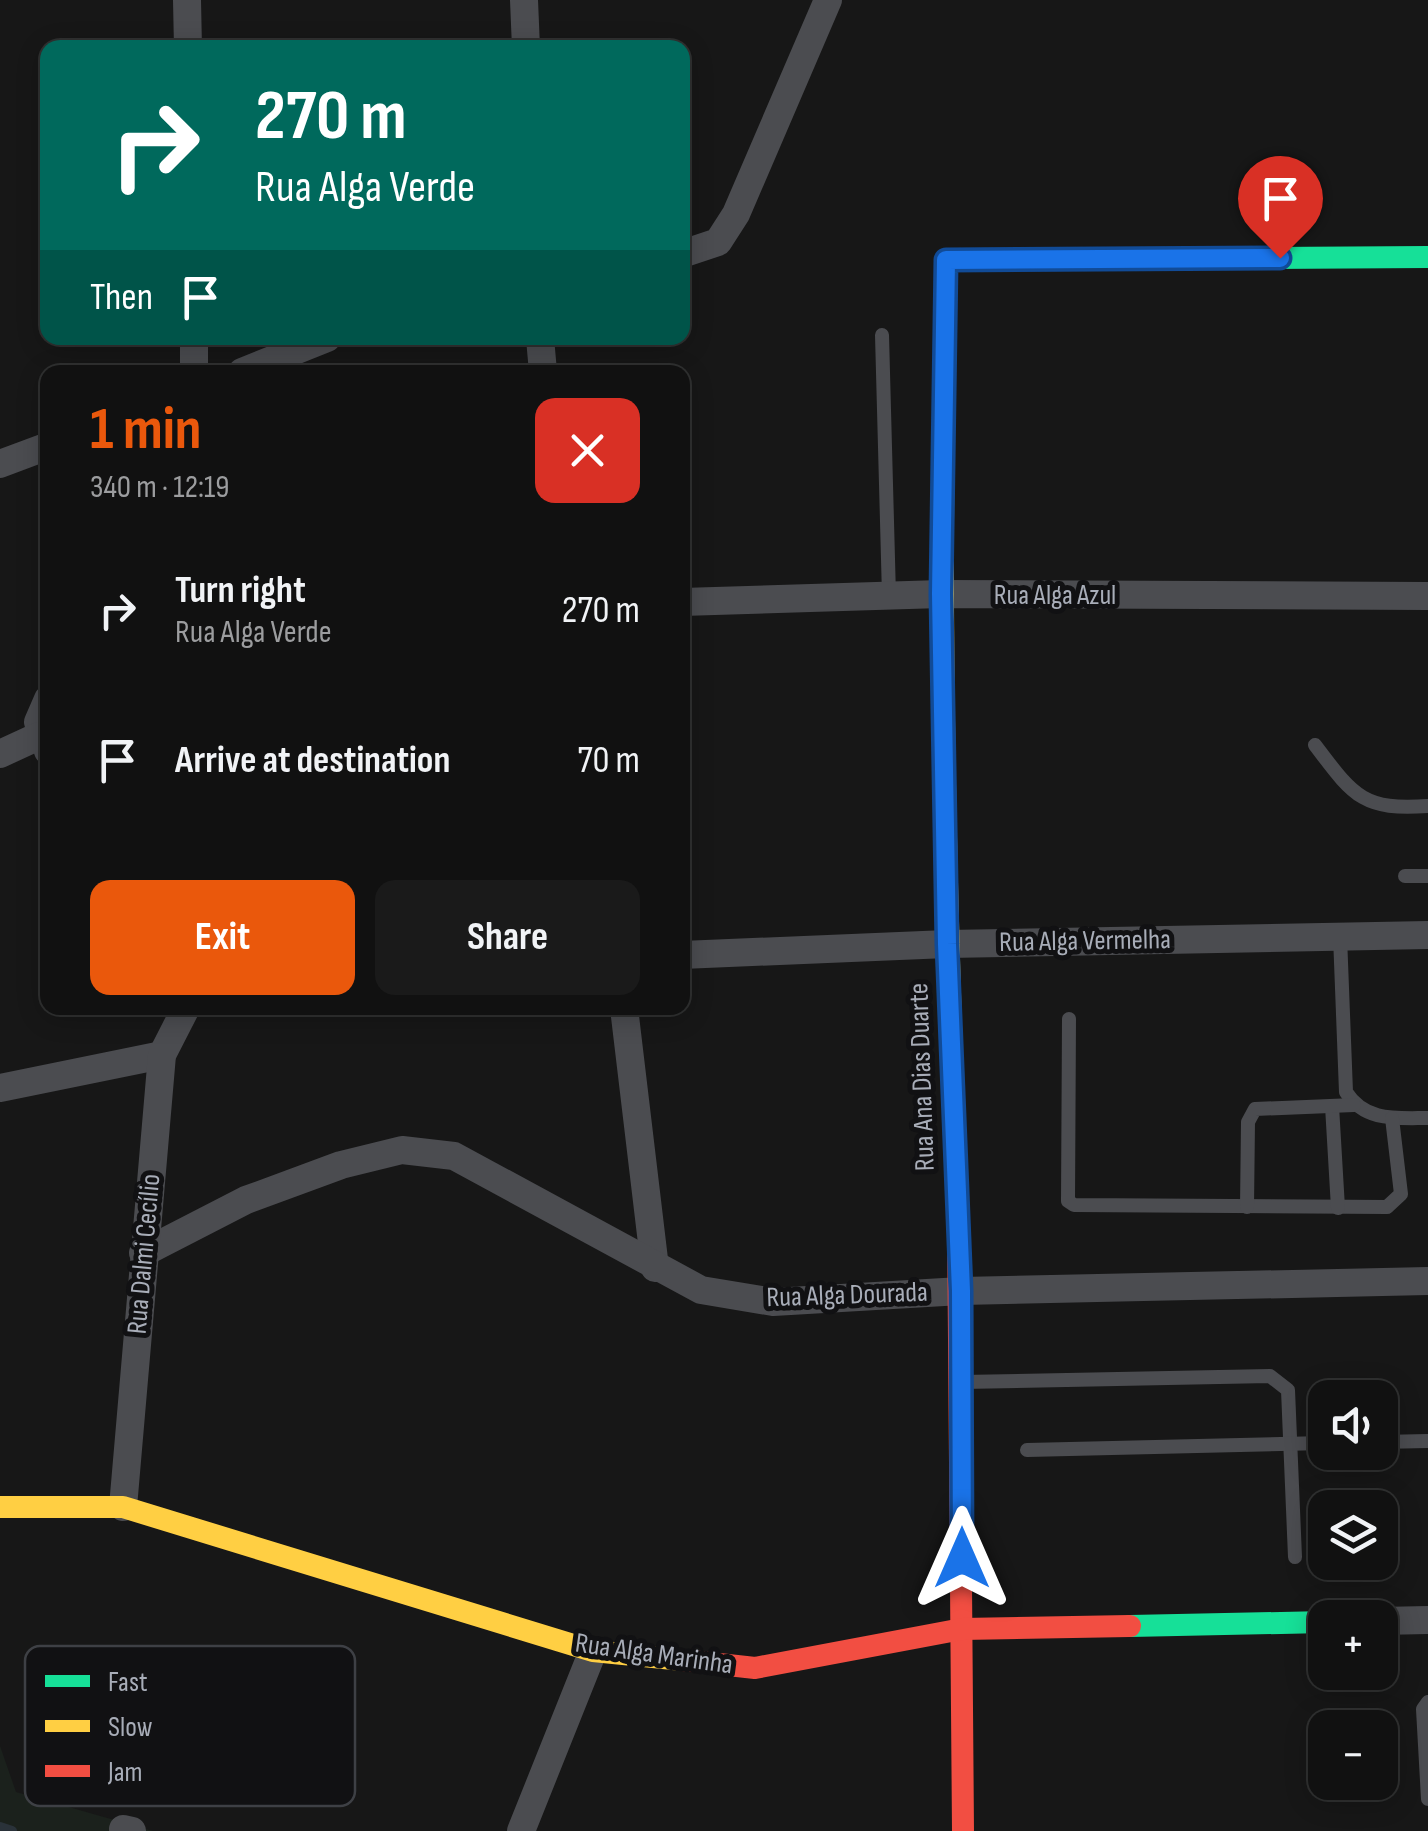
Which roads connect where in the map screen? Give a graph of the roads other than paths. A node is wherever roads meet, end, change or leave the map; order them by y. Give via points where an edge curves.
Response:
1 (187, 0) edge
2 (524, 0) edge
3 (828, 0) edge
4 (188, 40) edge
5 (526, 40) edge
6 (690, 253) edge
7 (1428, 258) edge
8 (882, 335) dead end
9 (310, 345) edge
10 (260, 365) edge
11 (40, 449) edge
12 (0, 464) edge
13 (941, 594) junction
14 (889, 596) junction
15 (1428, 596) edge
16 (690, 602) edge
17 (1315, 744) dead end
18 (40, 745) edge
19 (0, 754) edge
20 (1428, 806) edge
21 (1406, 876) dead end
22 (1428, 876) edge
23 (1428, 935) edge
24 (1340, 936) junction
25 (947, 944) junction
26 (690, 954) edge
27 (182, 1015) edge
28 (625, 1015) edge
29 (1069, 1020) dead end
30 (162, 1055) junction
31 (0, 1088) edge
32 (1354, 1104) junction
33 (1332, 1106) junction
34 (1392, 1118) junction
35 (1428, 1118) edge
36 (1247, 1208) junction
37 (1338, 1208) junction
38 (143, 1253) junction
39 (654, 1268) junction
40 (1428, 1282) edge
41 (961, 1291) junction
42 (961, 1382) junction
43 (1428, 1441) edge
44 (1398, 1442) edge
45 (1308, 1443) edge
46 (1288, 1444) junction
47 (1027, 1450) dead end
48 (123, 1506) junction
49 (0, 1508) edge
50 (1295, 1556) dead end
51 (1428, 1620) edge
52 (1398, 1621) edge
53 (1308, 1622) edge
54 (962, 1629) junction
55 (593, 1651) junction
56 (1428, 1702) edge
57 (1428, 1799) edge
58 (521, 1831) edge
59 (963, 1831) edge

1 - 4 street
2 - 5 street
3 - 6 street via 736,214 718,242
7 - 13 street, Rua Ana Dias Duarte via 946,260
8 - 14 lane
9 - 10 street
11 - 12 street
13 - 14 street, Rua Alga Azul
13 - 15 street, Rua Alga Azul
13 - 25 street, Rua Ana Dias Duarte
14 - 16 street, Rua Alga Azul
17 - 20 lane via 1348,790 1387,809
18 - 19 street
21 - 22 lane
23 - 24 street, Rua Alga Vermelha
24 - 25 street, Rua Alga Vermelha
24 - 32 lane via 1344,1075
25 - 26 street, Rua Alga Vermelha
25 - 41 street, Rua Ana Dias Duarte
27 - 30 street, Rua Dalmi Cecílio
28 - 39 street
29 - 36 lane via 1068,1201 1082,1208
30 - 31 street
30 - 38 street, Rua Dalmi Cecílio
32 - 33 lane
32 - 34 lane
33 - 36 lane via 1255,1109 1249,1116
33 - 37 lane
34 - 35 lane
34 - 37 lane via 1401,1194 1394,1204
36 - 37 lane
38 - 39 street, Rua Alga Dourada via 246,1200 402,1150 454,1156
38 - 48 street, Rua Dalmi Cecílio
39 - 41 street, Rua Alga Dourada via 701,1290 773,1302
40 - 41 street, Rua Alga Dourada
41 - 42 street, Rua Ana Dias Duarte
42 - 46 lane via 1270,1376 1288,1390
42 - 54 street, Rua Ana Dias Duarte
43 - 44 lane
45 - 46 lane
46 - 47 lane
46 - 50 lane
48 - 49 street, Rua Alga Marinha
48 - 55 street, Rua Alga Marinha
51 - 52 street
53 - 54 street, Rua Alga Marinha
54 - 55 street, Rua Alga Marinha via 755,1668
54 - 59 street, Rua Ana Dias Duarte
55 - 58 street
56 - 57 lane

